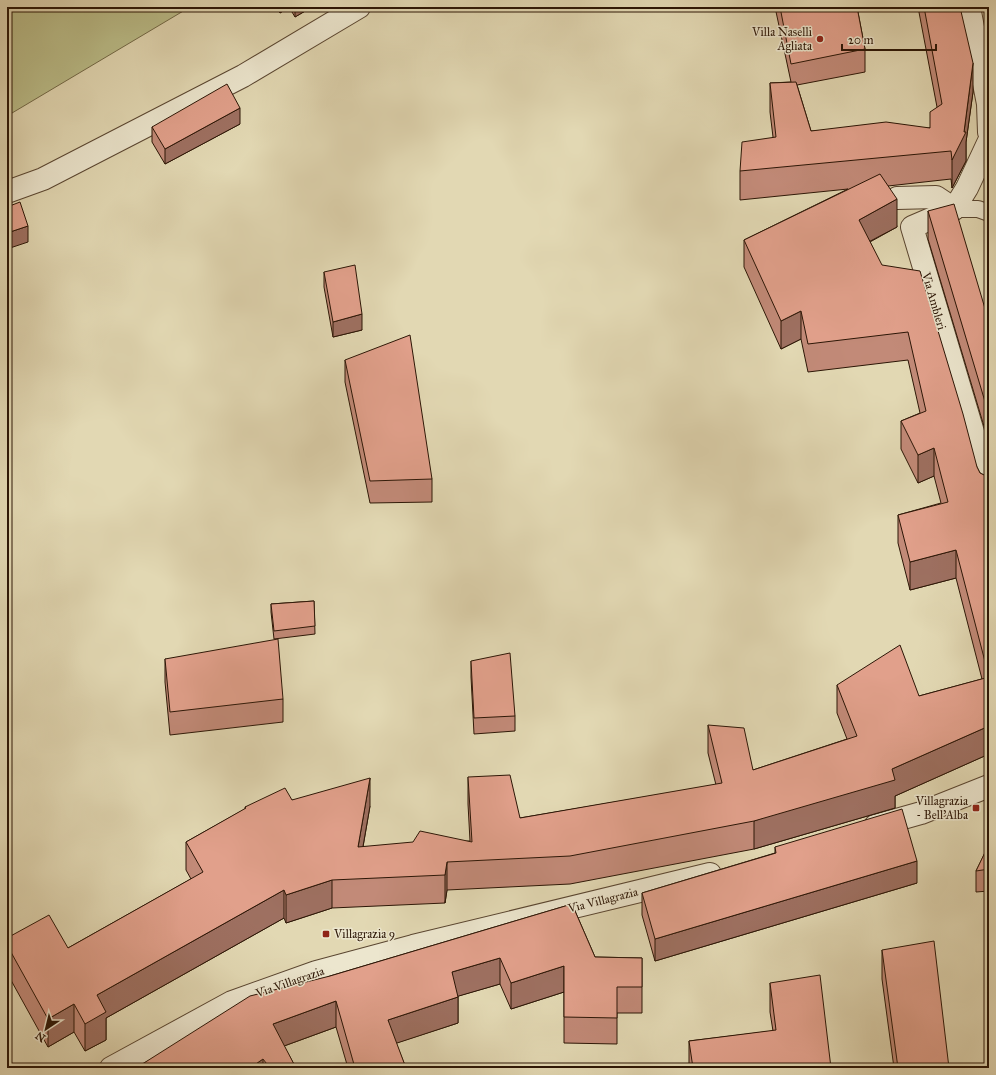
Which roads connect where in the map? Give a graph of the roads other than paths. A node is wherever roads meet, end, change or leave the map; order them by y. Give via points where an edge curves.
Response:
1 (359, 7) edge
2 (969, 7) edge
3 (989, 132) edge
4 (989, 141) edge
5 (7, 192) edge
6 (897, 198) edge
7 (954, 209) junction
8 (989, 213) edge
9 (989, 492) edge
10 (989, 786) edge
11 (860, 831) edge
12 (731, 869) edge
13 (111, 1068) edge

1 - 5 street via 243,76 43,179
2 - 3 street via 988,104
4 - 7 street
6 - 7 street via 936,197
7 - 8 lane via 978,209
7 - 9 street, Via Ambleri via 912,228
10 - 11 street via 920,813
12 - 13 street, Via Villagrazia via 316,972 232,1002

